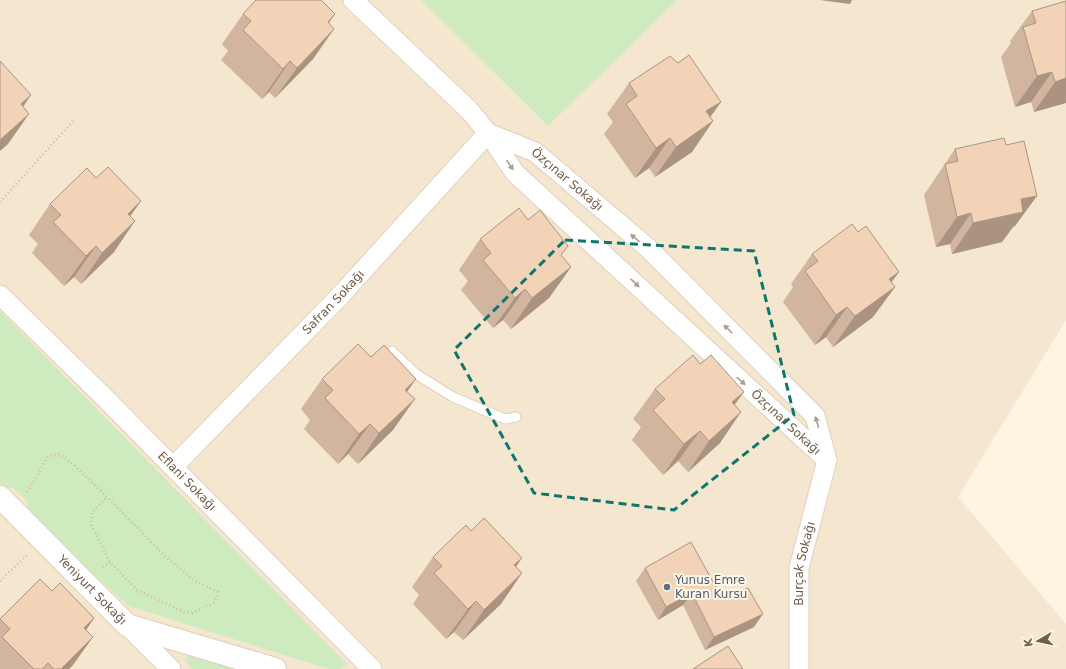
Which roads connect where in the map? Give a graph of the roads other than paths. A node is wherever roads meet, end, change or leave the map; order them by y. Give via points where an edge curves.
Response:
1 (353, 0) edge
2 (488, 133) junction
3 (0, 295) edge
4 (392, 351) edge
5 (516, 417) dead end
6 (827, 460) junction
7 (173, 467) junction
8 (7, 504) edge
9 (127, 624) junction
10 (171, 669) edge
11 (275, 669) edge
12 (372, 669) edge
13 (799, 669) edge

1 - 2 street, Özçınar Sokağı via 469,110
2 -> 6 street, Özçınar Sokağı via 515,173
6 -> 2 street, Özçınar Sokağı via 815,416 648,248 535,152
2 - 7 street, Safran Sokağı via 338,298
3 - 7 street, Eflani Sokağı
4 - 5 lane via 416,374 452,396 505,419
6 - 13 street, Burçak Sokağı via 798,568
7 - 12 street, Eflani Sokağı
8 - 9 street, Yeniyurt Sokağı
9 - 10 street
9 - 11 street, Yeniyurt Sokağı

